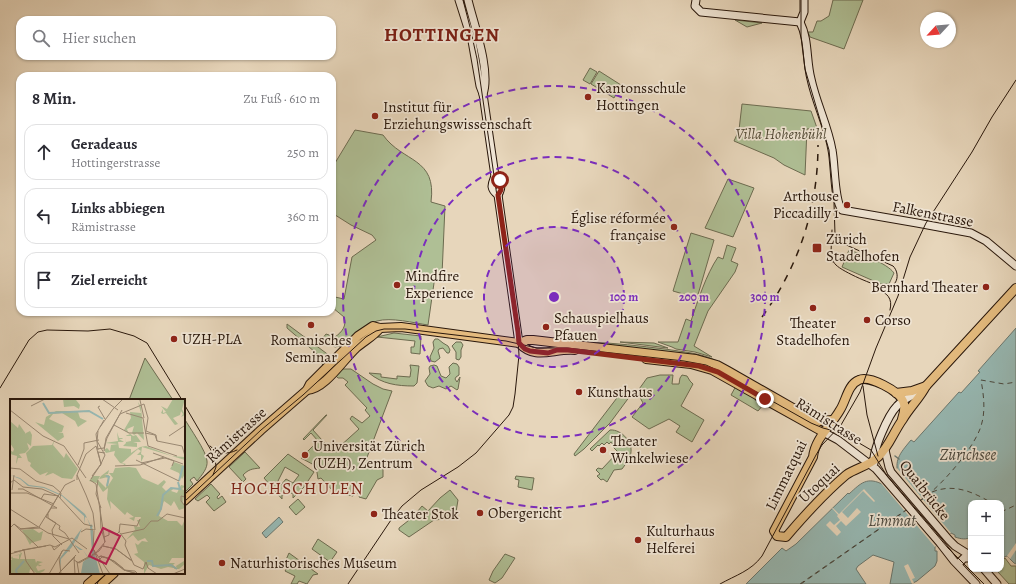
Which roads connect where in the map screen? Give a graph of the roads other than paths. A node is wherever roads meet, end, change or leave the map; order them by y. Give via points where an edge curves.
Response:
1 (458, 0) edge
2 (468, 0) edge
3 (696, 0) edge
4 (804, 0) edge
5 (800, 22) junction
6 (483, 94) junction
7 (1016, 266) edge
8 (1016, 288) edge
9 (519, 343) junction
10 (641, 356) junction
11 (736, 379) junction
12 (926, 386) junction
13 (896, 393) junction
14 (904, 401) junction
15 (902, 419) junction
16 (832, 420) junction
17 (824, 432) junction
18 (885, 450) junction
19 (873, 465) junction
20 (185, 500) edge
21 (774, 531) joint
22 (968, 555) edge
23 (968, 557) edge
24 (958, 564) junction
25 (987, 572) edge
26 (100, 574) edge
27 (113, 574) edge
28 (88, 584) edge
29 (102, 584) edge
30 (976, 584) edge
31 (997, 584) edge

1 - 6 main road via 472,41
2 - 6 main road via 482,53 486,82
3 - 5 main road via 695,6 701,12
4 - 5 main road via 804,12
5 - 7 main road, Falkenstrasse via 806,37 812,83 832,146 838,204 842,210 965,232 986,241
6 - 9 main road via 495,176 492,186 498,195
8 - 12 main road, Utoquai
9 - 10 main road, Rämistrasse via 530,340
9 - 10 main road, Rämistrasse via 527,350 536,352 568,350
9 - 20 main road, Rämistrasse via 401,327 380,328 315,389 307,390
10 - 11 main road, Rämistrasse via 704,361 717,365
11 - 16 main road, Rämistrasse via 812,419
11 - 17 main road, Rämistrasse
12 - 13 main road
12 - 14 main road
12 - 15 main road, Utoquai
13 - 14 main road
13 - 16 main road, Limmatquai via 874,380 858,380 853,384 840,411
14 - 15 main road
14 - 19 main road via 890,416
15 - 18 main road, Utoquai
16 - 17 main road, Limmatquai
17 - 19 main road, Rämistrasse
17 - 21 main road, Limmatquai
18 - 19 main road, Utoquai
18 - 22 main road, Quaibrücke via 892,472 946,537
19 - 21 main road, Utoquai via 858,468 844,477 786,537 777,536
19 - 24 main road, Quaibrücke
23 - 24 main road
24 - 30 main road, Quaibrücke
25 - 31 main road
26 - 28 main road
27 - 29 main road

